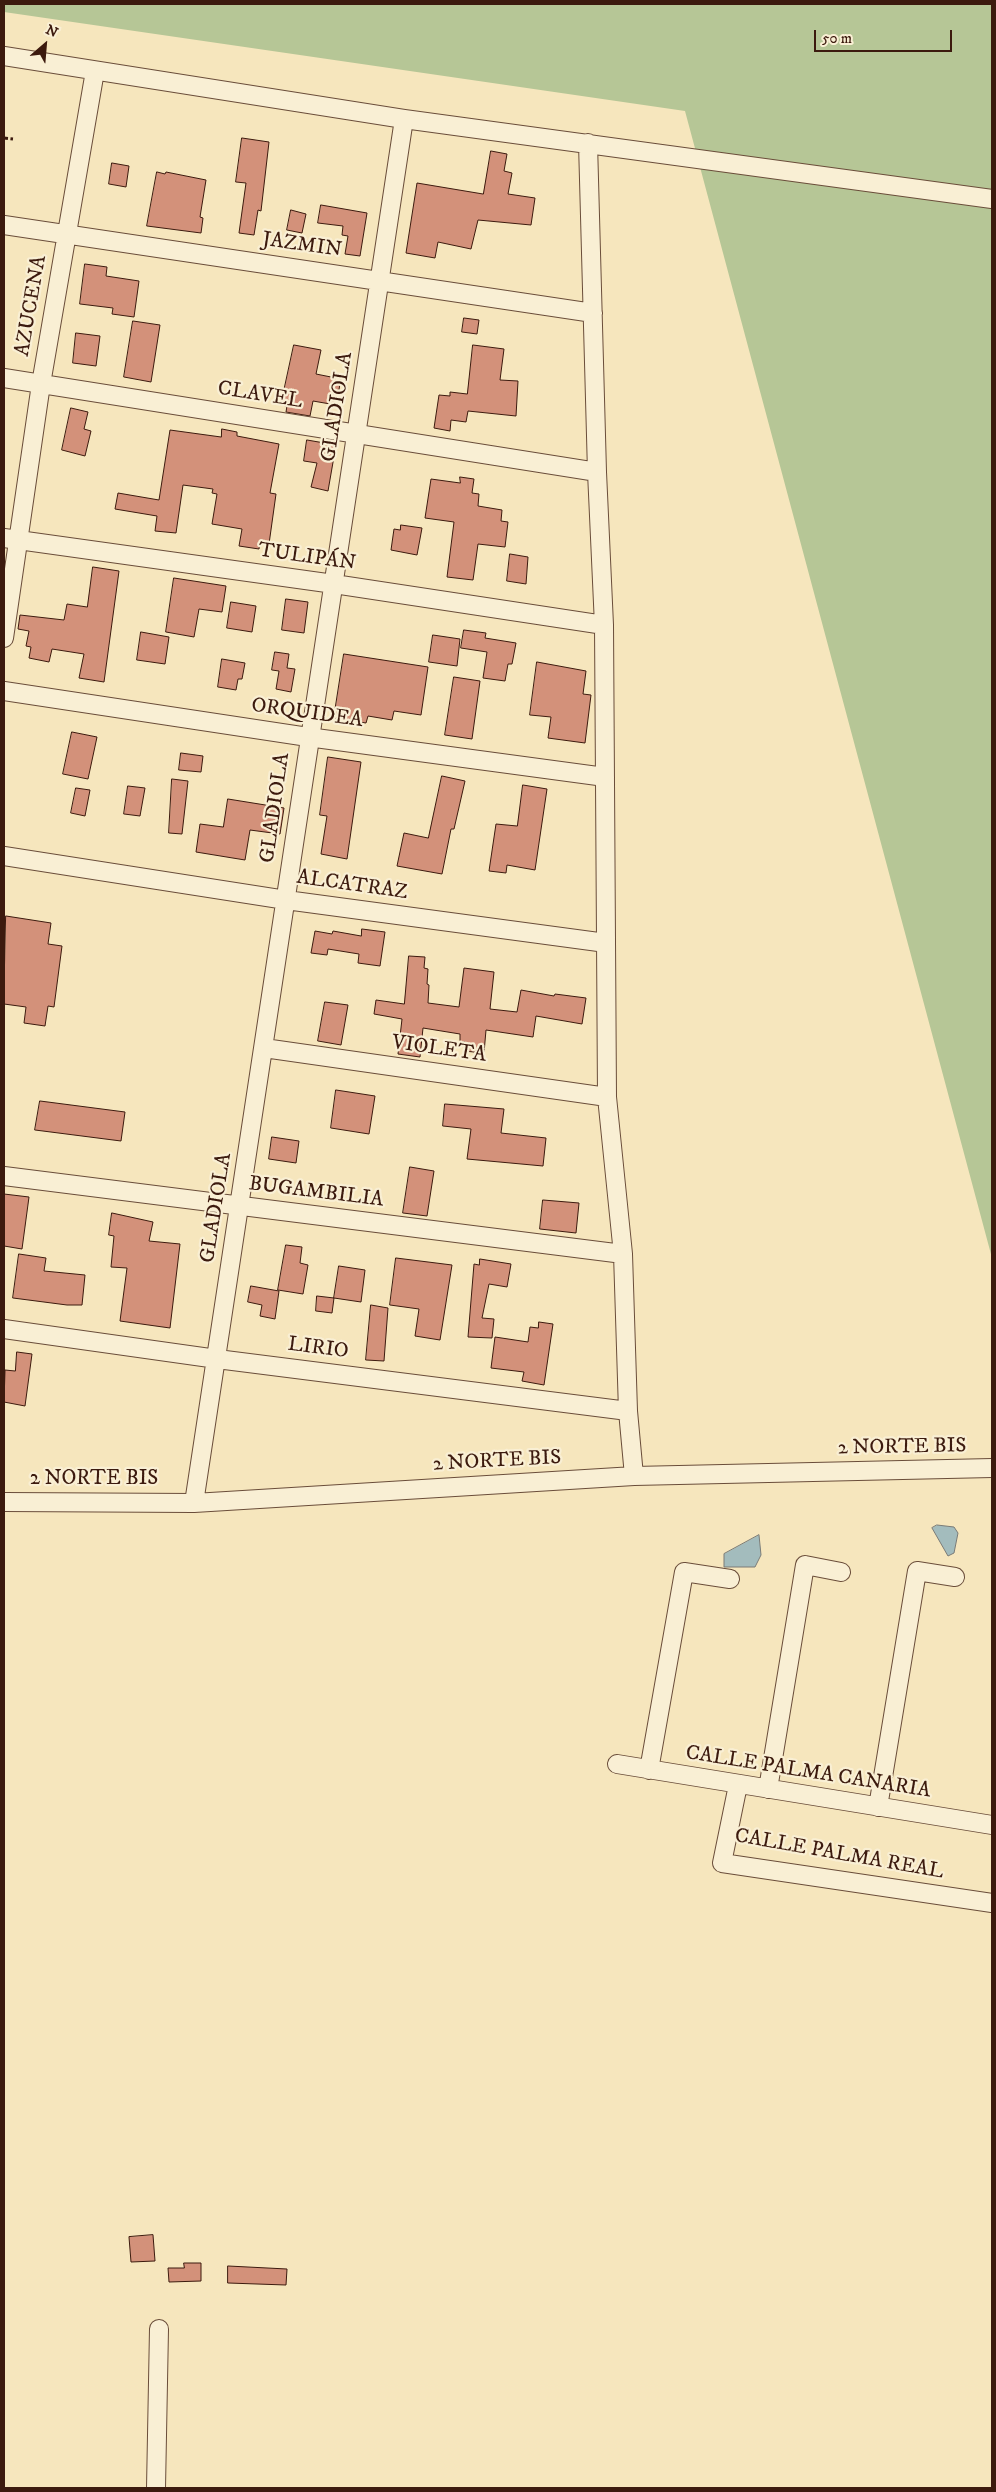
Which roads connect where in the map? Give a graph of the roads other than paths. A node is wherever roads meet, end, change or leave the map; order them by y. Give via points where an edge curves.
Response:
1 (4, 56) edge
2 (95, 71) junction
3 (404, 119) junction
4 (588, 142) junction
5 (992, 199) edge
6 (4, 226) edge
7 (67, 235) junction
8 (381, 280) junction
9 (593, 313) junction
10 (4, 378) edge
11 (41, 384) junction
12 (356, 434) junction
13 (597, 472) junction
14 (10, 539) edge
15 (334, 584) junction
16 (604, 625) junction
17 (4, 638) edge
18 (4, 691) edge
19 (308, 737) junction
20 (605, 777) junction
21 (4, 856) edge
22 (286, 900) junction
23 (606, 943) junction
24 (264, 1048) junction
25 (608, 1097) junction
26 (4, 1176) edge
27 (240, 1206) junction
28 (622, 1254) junction
29 (4, 1329) edge
30 (217, 1359) junction
31 (628, 1411) junction
32 (992, 1468) edge
33 (634, 1476) junction
34 (4, 1502) edge
35 (194, 1503) junction
36 (841, 1572) dead end
37 (956, 1577) dead end
38 (730, 1579) dead end
39 (617, 1764) dead end
40 (649, 1770) junction
41 (738, 1785) junction
42 (768, 1789) junction
43 (878, 1806) junction
44 (992, 1824) edge
45 (992, 1903) edge
46 (159, 2329) dead end
47 (156, 2488) edge

1 - 2 street
2 - 3 street
2 - 7 street, AZUCENA
3 - 4 street
3 - 8 street, GLADIOLA
4 - 5 street
4 - 9 street
6 - 7 street, JAZMIN
7 - 8 street, JAZMIN
7 - 11 street, AZUCENA
8 - 9 street, JAZMIN
8 - 12 street, GLADIOLA
9 - 13 street
10 - 11 street, CLAVEL
11 - 12 street, CLAVEL
11 - 14 street, AZUCENA
12 - 13 street, CLAVEL
12 - 15 street, GLADIOLA
13 - 16 street
14 - 15 street, TULIPÁN
14 - 17 street, AZUCENA
15 - 16 street, TULIPÁN
15 - 19 street, GLADIOLA
16 - 20 street
18 - 19 street, ORQUIDEA
19 - 20 street, ORQUIDEA
19 - 22 street, GLADIOLA
20 - 23 street
21 - 22 street, ALCATRAZ
22 - 23 street, ALCATRAZ
22 - 24 street, GLADIOLA
23 - 25 street
24 - 25 street, VIOLETA
24 - 27 street, GLADIOLA
25 - 28 street
26 - 27 street, BUGAMBILIA
27 - 28 street, BUGAMBILIA
27 - 30 street, GLADIOLA
28 - 31 street
29 - 30 street, LIRIO
30 - 31 street, LIRIO
30 - 35 street, GLADIOLA
31 - 33 street
32 - 33 street, 2 NORTE BIS
33 - 35 street, 2 NORTE BIS
34 - 35 street, 2 NORTE BIS
36 - 42 street via 805,1566
37 - 43 street via 917,1571
38 - 40 street via 684,1572
39 - 40 street, CALLE PALMA CANARIA
40 - 41 street, CALLE PALMA CANARIA
41 - 42 street, CALLE PALMA CANARIA
41 - 45 street, CALLE PALMA REAL via 722,1863
42 - 43 street, CALLE PALMA CANARIA
43 - 44 street, CALLE PALMA CANARIA
46 - 47 street

